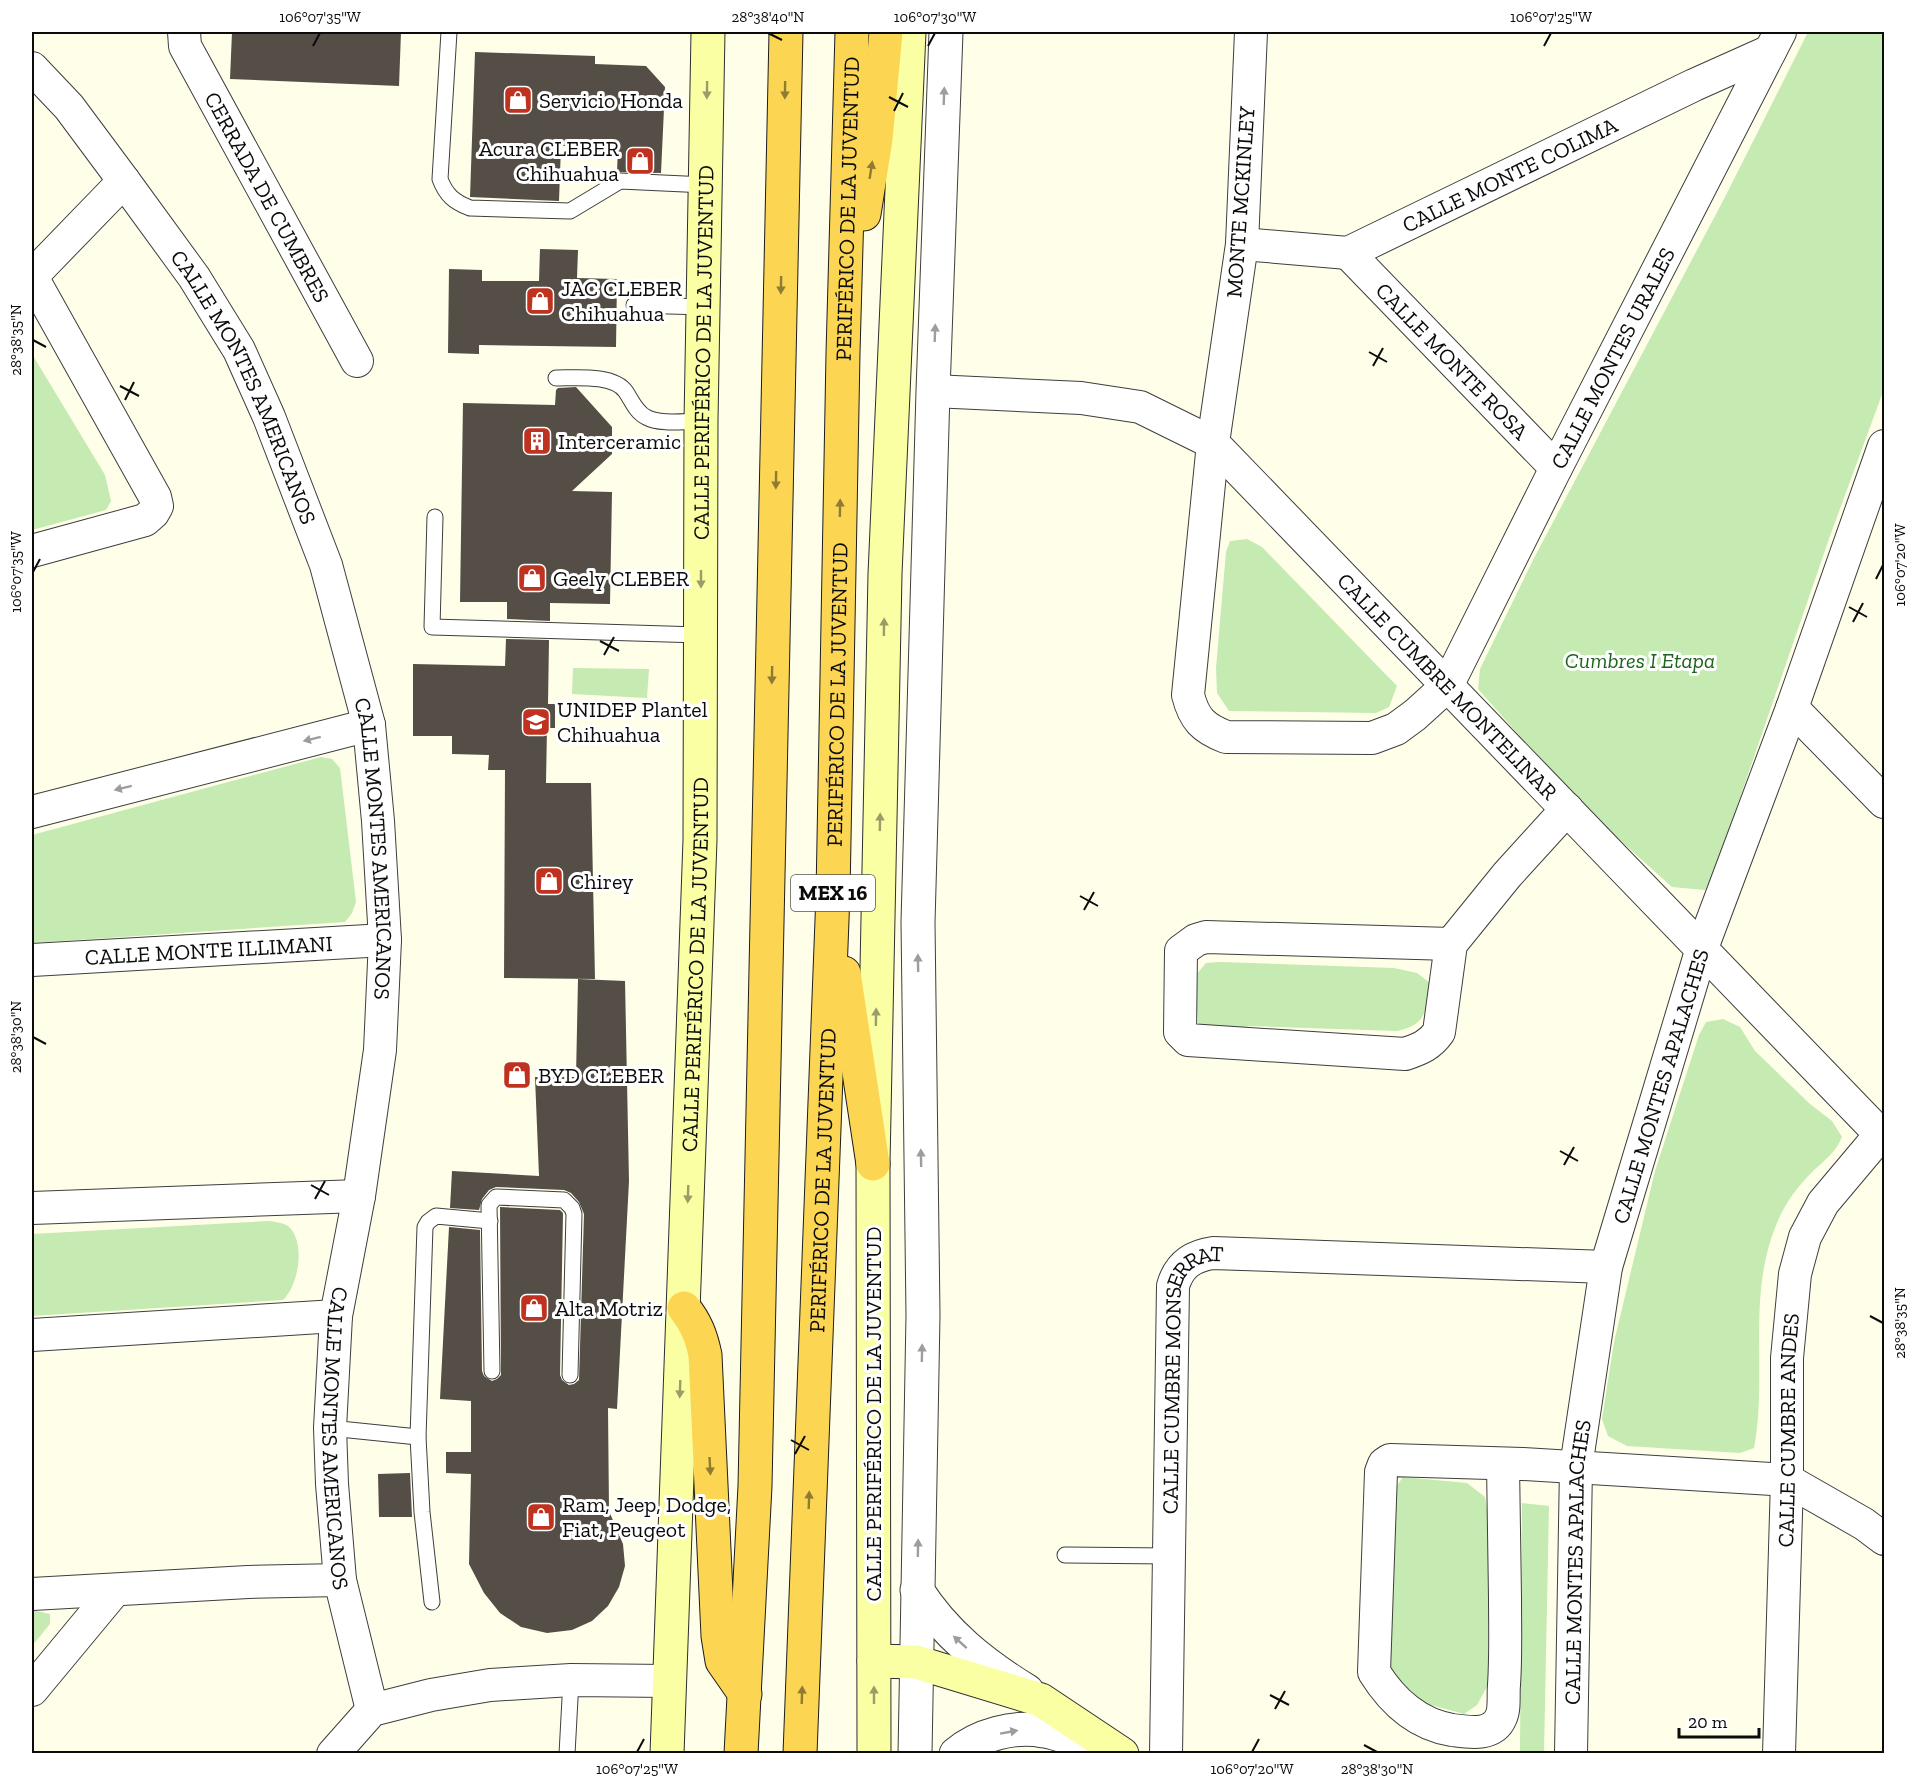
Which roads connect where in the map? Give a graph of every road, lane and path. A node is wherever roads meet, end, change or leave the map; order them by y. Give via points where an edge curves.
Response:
1 (184, 32) edge
2 (449, 32) edge
3 (708, 32) edge
4 (786, 32) edge
5 (852, 32) edge
6 (886, 32) edge
7 (909, 32) edge
8 (946, 32) edge
9 (1251, 32) edge
10 (1775, 41) edge
11 (32, 68) edge
12 (905, 142) junction
13 (942, 145) junction
14 (124, 181) junction
15 (706, 185) junction
16 (1242, 244) junction
17 (1348, 253) junction
18 (32, 277) edge
19 (634, 305) dead end
20 (704, 307) junction
21 (843, 352) junction
22 (357, 361) dead end
23 (556, 378) dead end
24 (933, 391) junction
25 (701, 421) junction
26 (1213, 443) junction
27 (1884, 452) edge
28 (1556, 468) junction
29 (435, 517) dead end
30 (32, 551) edge
31 (700, 635) junction
32 (1447, 686) junction
33 (1792, 708) junction
34 (369, 725) junction
35 (1884, 802) edge
36 (1567, 810) junction
37 (32, 812) edge
38 (832, 894) junction
39 (385, 940) junction
40 (1451, 944) junction
41 (1702, 948) junction
42 (32, 960) edge
43 (1883, 1136) edge
44 (873, 1164) junction
45 (359, 1196) junction
46 (32, 1208) edge
47 (490, 1221) junction
48 (1606, 1267) junction
49 (684, 1308) junction
50 (336, 1316) junction
51 (32, 1335) edge
52 (492, 1371) dead end
53 (570, 1375) dead end
54 (330, 1428) junction
55 (418, 1437) junction
56 (1503, 1464) junction
57 (1576, 1467) junction
58 (1787, 1480) junction
59 (1884, 1539) edge
60 (1065, 1555) dead end
61 (1170, 1556) junction
62 (340, 1580) junction
63 (115, 1590) junction
64 (917, 1590) junction
65 (32, 1594) edge
66 (432, 1602) dead end
67 (874, 1661) junction
68 (916, 1662) junction
69 (572, 1680) junction
70 (669, 1682) junction
71 (32, 1690) edge
72 (745, 1694) junction
73 (1041, 1700) junction
74 (372, 1710) junction
75 (333, 1754) edge
76 (567, 1754) edge
77 (667, 1754) edge
78 (741, 1754) edge
79 (800, 1754) edge
80 (874, 1754) edge
81 (915, 1754) edge
82 (956, 1754) edge
83 (1100, 1754) edge
84 (1122, 1754) edge
85 (1166, 1754) edge
86 (1571, 1754) edge
87 (1779, 1754) edge

1 - 22 street, CERRADA DE CUMBRES via 185,46
2 - 15 lane via 440,179 445,193 458,204 470,208 570,212 620,181
3 -> 15 main road, CALLE PERIFÉRICO DE LA JUVENTUD
4 -> 72 highway, MEX 16 via 755,1462
5 - 21 highway, PERIFÉRICO DE LA JUVENTUD / MEX 16
21 -> 6 highway via 876,139
7 - 12 main road, CALLE PERIFÉRICO DE LA JUVENTUD
13 -> 8 street
9 - 16 street, MONTE MCKINLEY
10 - 17 street, CALLE MONTE COLIMA via 1694,86
10 - 28 street, CALLE MONTES URALES
11 - 14 street, CALLE MONTES AMERICANOS via 69,107
12 - 13 street
44 -> 12 main road, CALLE PERIFÉRICO DE LA JUVENTUD via 885,574
24 -> 13 street
14 - 18 street
14 - 34 street, CALLE MONTES AMERICANOS via 194,277 239,350 326,565
15 - 20 main road, CALLE PERIFÉRICO DE LA JUVENTUD
16 - 17 street
16 - 26 street, MONTE MCKINLEY
17 - 28 street, CALLE MONTE ROSA
18 - 30 street via 157,506 145,520
19 - 20 lane
20 - 25 main road, CALLE PERIFÉRICO DE LA JUVENTUD
38 -> 21 highway, PERIFÉRICO DE LA JUVENTUD / MEX 16
23 - 25 lane via 614,383 624,389 647,418
24 - 26 street, CALLE CUMBRE MONTELINAR via 1081,398 1140,407
64 -> 24 street via 923,1315 918,922
25 -> 31 main road, CALLE PERIFÉRICO DE LA JUVENTUD
26 - 32 street, CALLE CUMBRE MONTELINAR
26 - 32 street, MONTE MCKINLEY via 1188,695 1200,722 1226,737 1372,738 1396,729
27 - 33 street, CALLE MONTES APALACHES
28 - 32 street, CALLE MONTES URALES
29 - 31 lane via 432,627
31 -> 49 main road, CALLE PERIFÉRICO DE LA JUVENTUD via 700,840
32 - 36 street, CALLE CUMBRE MONTELINAR
33 - 35 street
33 - 41 street, CALLE MONTES APALACHES
34 -> 37 street
34 - 39 street, CALLE MONTES AMERICANOS
36 - 40 street via 1506,875
36 - 41 street, CALLE CUMBRE MONTELINAR
38 - 44 highway
79 -> 38 highway, PERIFÉRICO DE LA JUVENTUD / MEX 16
39 - 42 street, CALLE MONTE ILLIMANI
39 - 45 street, CALLE MONTES AMERICANOS via 380,1050
40 - 40 street via 1206,937 1196,940 1181,951 1180,1032 1188,1040 1405,1054 1432,1042 1439,1032
41 - 43 street, CALLE CUMBRE MONTELINAR
41 - 48 street, CALLE MONTES APALACHES
43 - 58 street, CALLE CUMBRE ANDES via 1823,1203 1805,1237 1795,1274 1787,1358
44 - 67 main road, CALLE PERIFÉRICO DE LA JUVENTUD
45 - 46 street
45 - 50 street, CALLE MONTES AMERICANOS
47 - 52 lane
47 - 53 lane via 489,1205 496,1197 564,1200 572,1208
47 - 55 lane via 436,1216 425,1227
48 - 57 street, CALLE MONTES APALACHES
48 - 61 street, CALLE CUMBRE MONSERRAT via 1213,1253 1188,1261 1176,1275 1173,1286
49 -> 70 main road, CALLE PERIFÉRICO DE LA JUVENTUD
49 -> 72 highway via 700,1333 705,1355 722,1662
50 - 51 street
50 - 54 street, CALLE MONTES AMERICANOS
54 - 55 lane
54 - 62 street, CALLE MONTES AMERICANOS
55 - 66 lane
56 - 56 street via 1390,1460 1380,1472 1374,1672 1400,1706 1442,1728 1474,1733 1493,1726 1501,1717 1505,1666
56 - 57 street
57 - 58 street
57 - 86 street, CALLE MONTES APALACHES
58 - 59 street
58 - 87 street, CALLE CUMBRE ANDES
60 - 61 lane
61 - 85 street, CALLE CUMBRE MONSERRAT
62 - 63 street
62 - 74 street, CALLE MONTES AMERICANOS
63 - 65 street
63 - 71 street
64 - 68 street
73 -> 64 street via 976,1657 932,1613
67 - 68 main road
80 -> 67 main road, CALLE PERIFÉRICO DE LA JUVENTUD
68 - 73 main road
68 - 81 street
69 - 70 street
69 - 74 street via 490,1685
69 - 76 lane
70 - 77 main road, CALLE PERIFÉRICO DE LA JUVENTUD
72 - 78 highway, MEX 16
73 - 84 main road
74 - 75 street
82 -> 83 street via 988,1736 1016,1730 1043,1730

